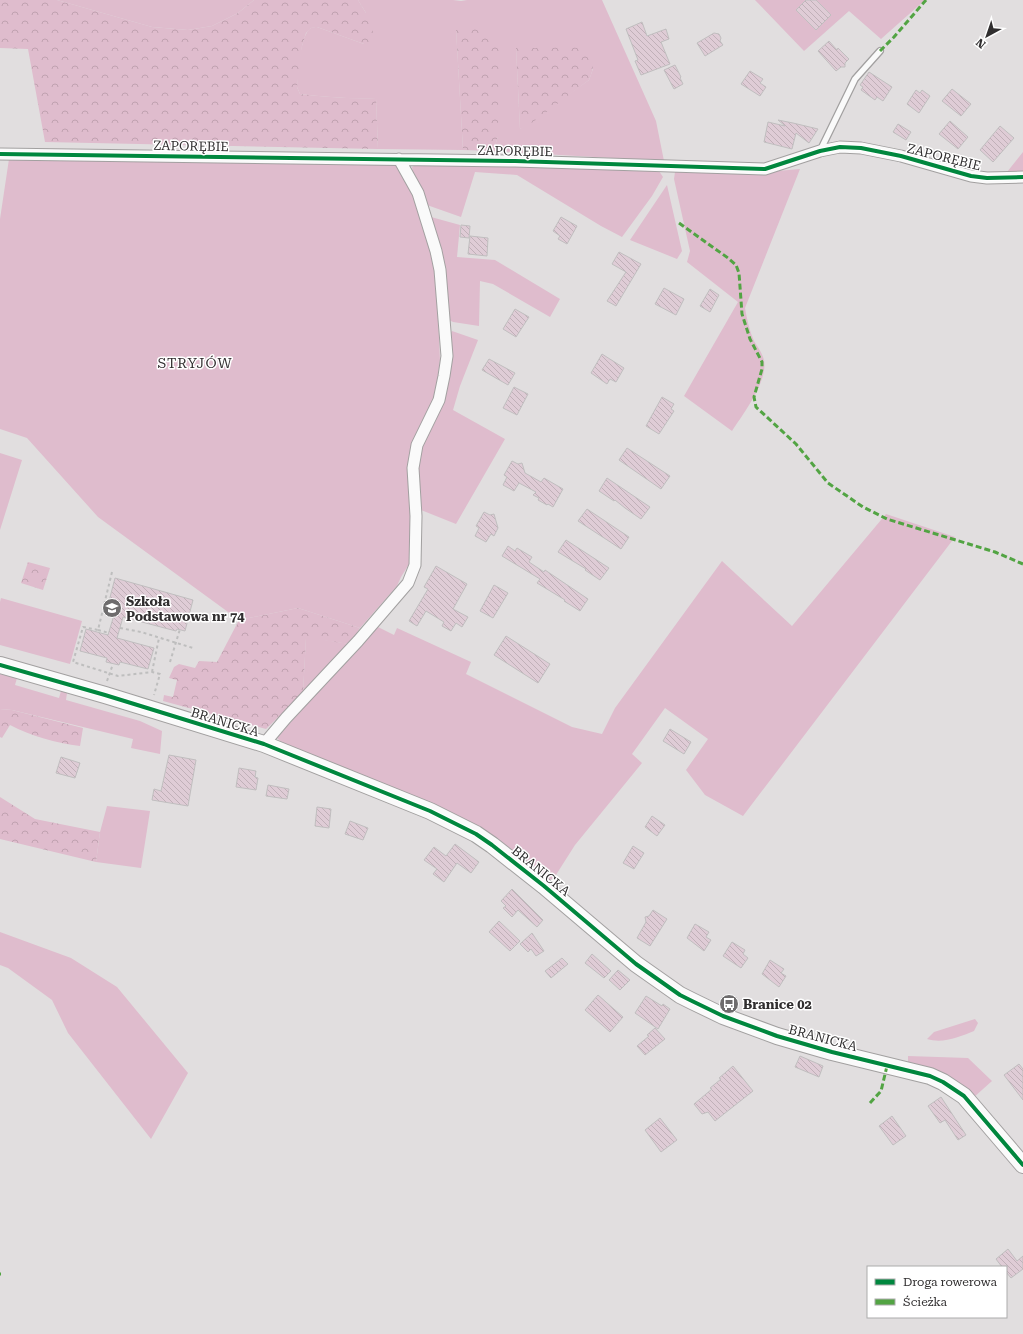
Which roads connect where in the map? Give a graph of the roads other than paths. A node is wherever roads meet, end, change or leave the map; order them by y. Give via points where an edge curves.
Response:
1 (880, 51) dead end
2 (820, 151) junction
3 (0, 154) edge
4 (399, 159) junction
5 (1023, 177) edge
6 (0, 665) edge
7 (264, 744) junction
8 (1023, 1165) edge

1 - 2 lane via 855,79
2 - 4 street, ZAPORĘBIE via 766,169
2 - 5 street, ZAPORĘBIE via 840,147 861,148 901,156 971,176
3 - 4 street, ZAPORĘBIE
4 - 7 street via 418,193 436,251 447,356 439,400 417,445 413,468 416,516 415,565 406,585
6 - 7 street, BRANICKA
7 - 8 street, BRANICKA via 430,811 476,834 526,871 636,964 692,1001 723,1016 777,1036 930,1076 943,1082 964,1096

